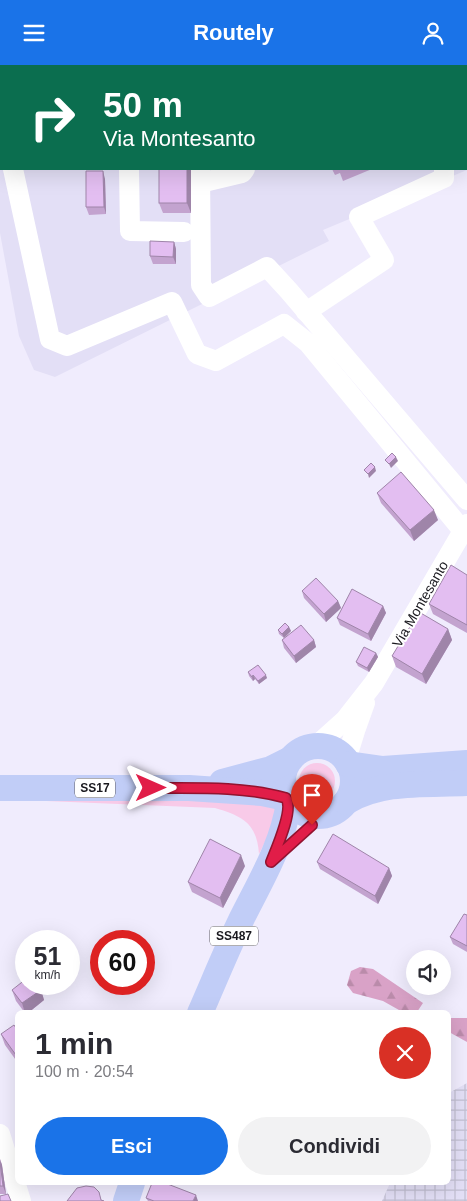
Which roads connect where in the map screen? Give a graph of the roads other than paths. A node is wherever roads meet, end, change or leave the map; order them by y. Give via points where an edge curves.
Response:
1 (13, 170) edge
2 (129, 170) edge
3 (244, 170) edge
4 (444, 170) edge
5 (200, 176) edge
6 (184, 231) dead end
7 (306, 312) junction
8 (467, 500) edge
9 (465, 527) edge
10 (374, 683) junction
11 (316, 746) junction
12 (289, 760) junction
13 (347, 762) junction
14 (467, 763) edge
15 (467, 783) edge
16 (0, 788) edge
17 (189, 788) junction
18 (288, 800) junction
19 (336, 809) junction
20 (271, 862) junction
21 (201, 1010) edge
22 (0, 1134) edge
23 (15, 1182) edge
24 (16, 1185) edge
25 (131, 1185) edge
26 (21, 1201) edge
27 (126, 1201) edge

1 - 9 street via 50,339 67,346 172,302 197,354 216,361 284,324 308,343
2 - 6 street via 130,231
3 - 5 street via 242,173
4 - 7 street via 444,178 359,217 384,260
5 - 7 street via 201,285 209,297 267,267
7 - 8 street
9 - 10 street, Via Montesanto
10 - 11 street, Via Montesanto via 345,720
10 - 13 street, Via Montesanto
11 - 12 main road, SS17 via 296,753
11 - 13 main road via 333,749
12 - 17 main road, SS17 via 235,780
12 - 18 main road via 282,779
13 - 14 main road via 383,769
13 - 19 main road via 352,773 351,793
15 - 19 main road, SS17 via 380,789 358,795
16 - 17 main road, SS17
17 - 18 main road, SS17 via 262,793
18 - 19 main road, SS17 via 301,813 318,817
18 - 20 main road, SS487 via 281,836
19 - 20 main road, SS487 via 312,825
20 - 21 main road, SS487
22 - 23 street
24 - 26 street
25 - 27 main road

